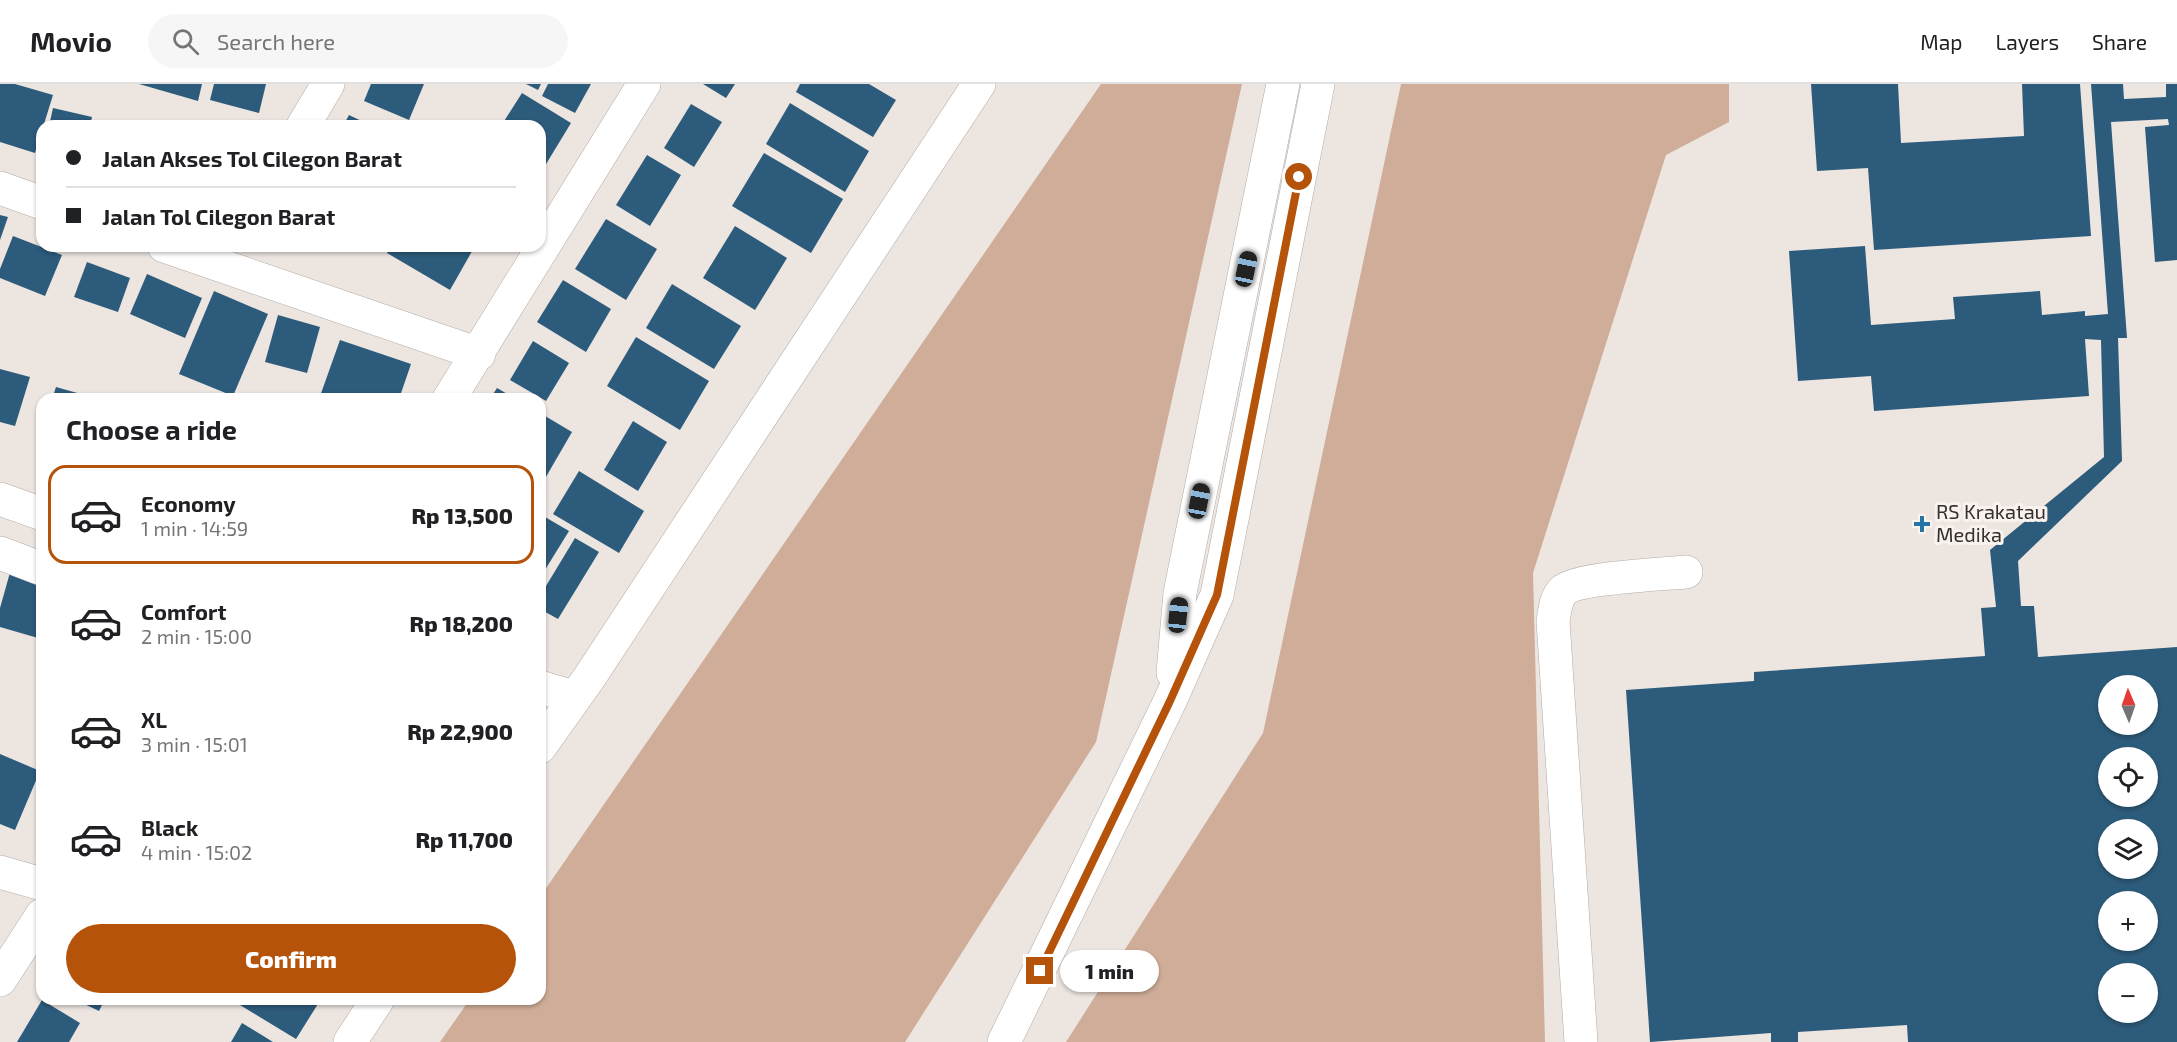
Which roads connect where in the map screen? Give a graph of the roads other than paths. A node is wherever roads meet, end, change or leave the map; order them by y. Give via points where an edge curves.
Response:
1 (328, 84) edge
2 (644, 84) edge
3 (979, 84) edge
4 (1283, 84) edge
5 (1318, 84) edge
6 (307, 120) edge
7 (0, 188) edge
8 (36, 201) edge
9 (546, 244) edge
10 (200, 252) edge
11 (541, 252) edge
12 (224, 256) edge
13 (479, 354) junction
14 (453, 393) edge
15 (0, 499) edge
16 (36, 512) edge
17 (0, 553) edge
18 (36, 567) edge
19 (1686, 572) dead end
20 (546, 689) edge
21 (573, 698) junction
22 (1170, 701) junction
23 (546, 738) edge
24 (0, 872) edge
25 (36, 882) edge
26 (36, 924) edge
27 (0, 980) edge
28 (374, 1005) edge
29 (1012, 1039) edge
30 (350, 1042) edge
31 (1581, 1042) edge

1 - 6 street
2 - 9 street
3 - 21 street
4 - 22 street via 1180,593
5 - 22 street via 1217,595
7 - 8 street
10 - 12 street
11 - 13 street
12 - 13 street
13 - 14 street
15 - 16 street
17 - 18 street
19 - 31 street via 1580,583 1562,592 1556,605 1553,621
20 - 21 street
21 - 23 street
22 - 29 street
24 - 25 street
26 - 27 street
28 - 30 street

